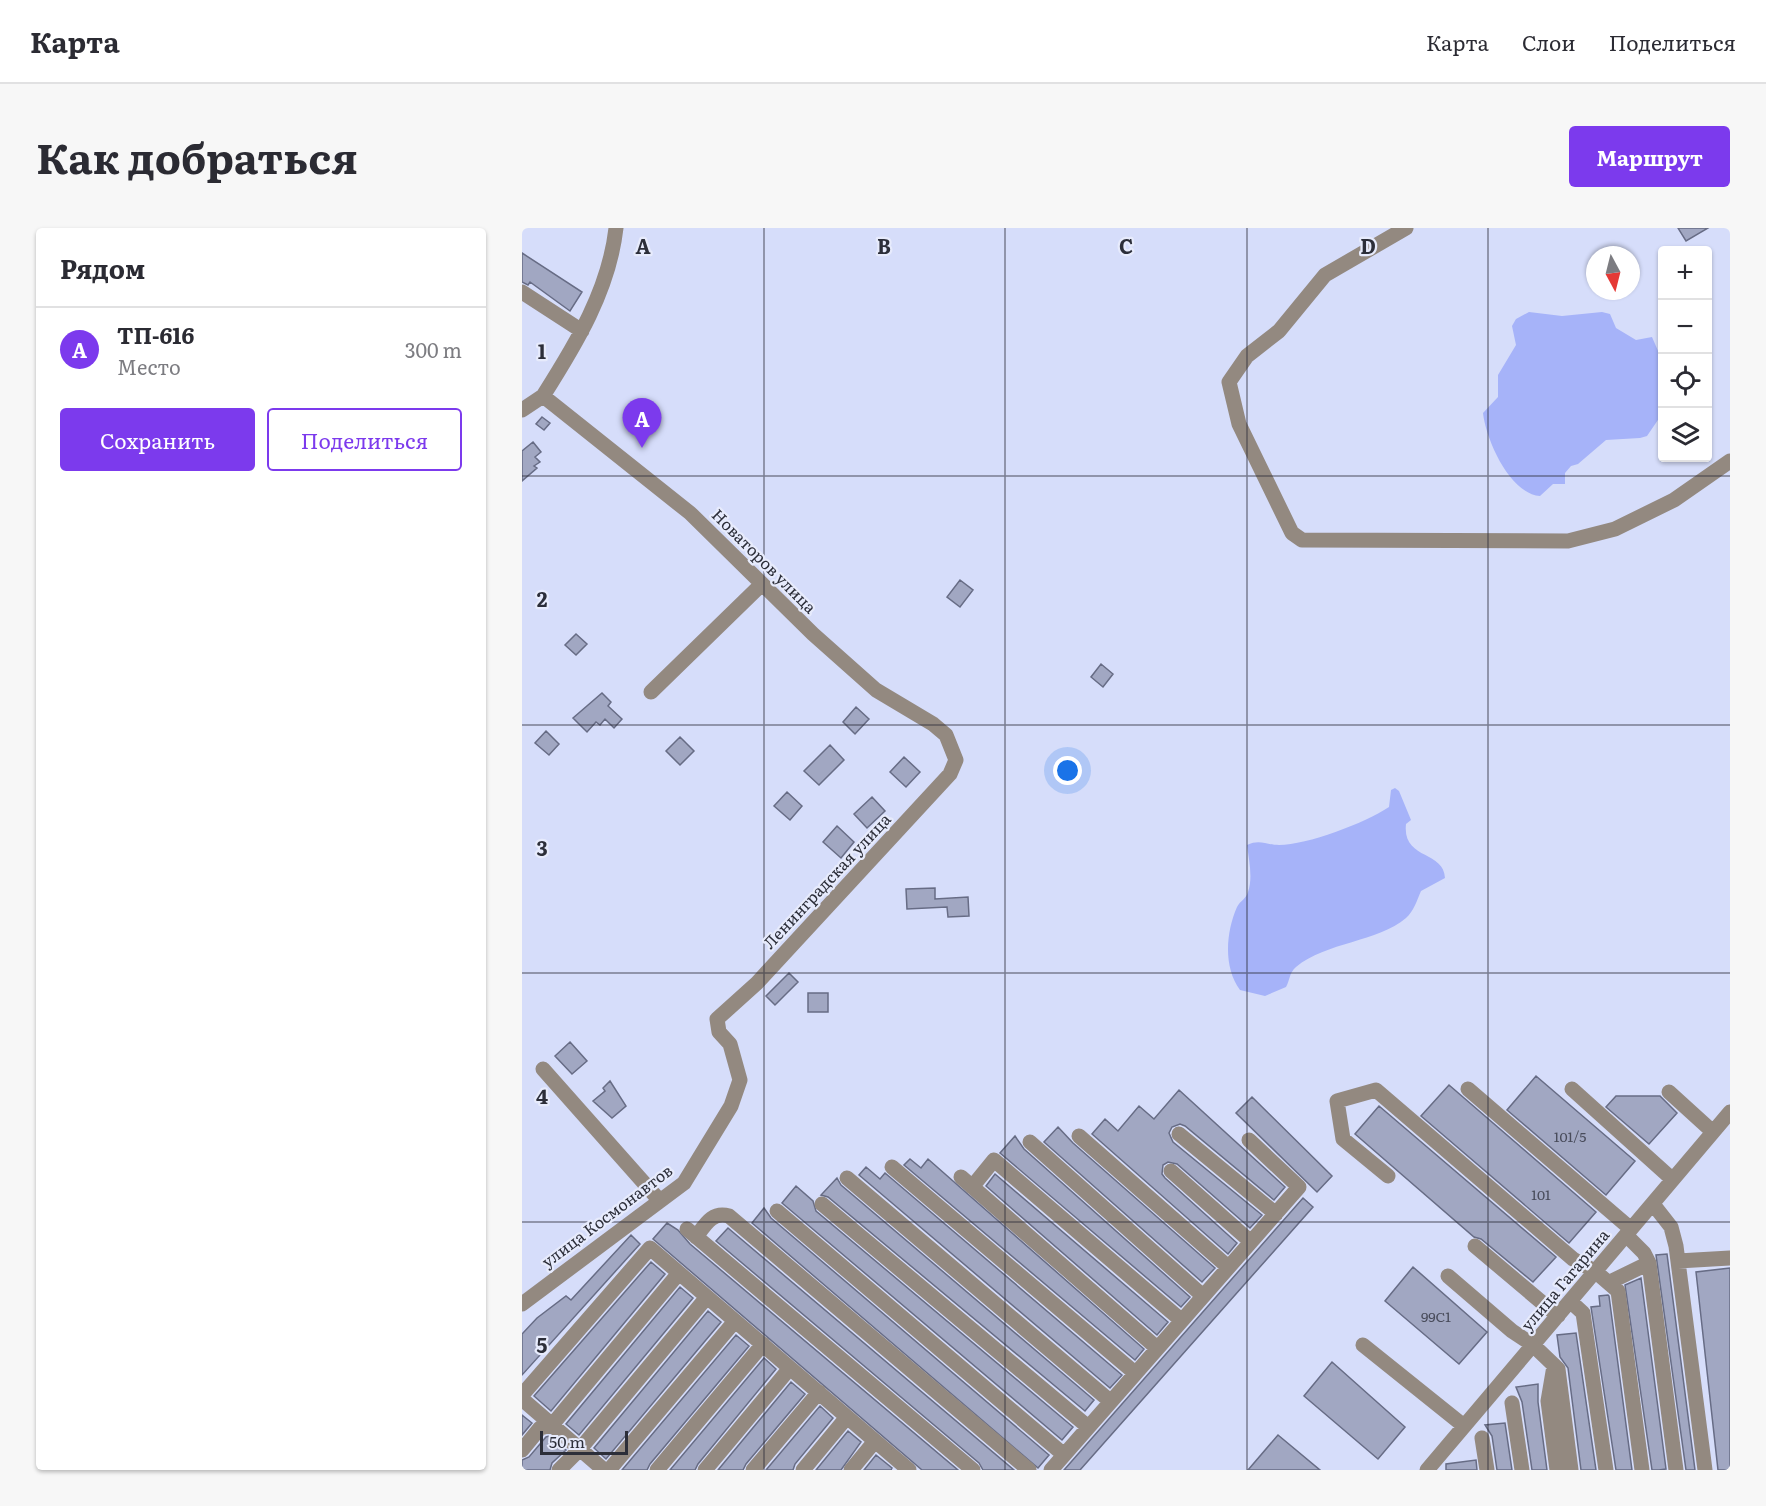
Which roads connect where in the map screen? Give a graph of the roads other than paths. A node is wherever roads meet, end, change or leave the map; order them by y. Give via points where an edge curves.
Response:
1 (616, 228) edge
2 (1406, 228) edge
3 (522, 292) edge
4 (582, 332) junction
5 (540, 396) junction
6 (522, 410) edge
7 (1730, 461) edge
8 (762, 584) junction
9 (651, 692) dead end
10 (956, 760) joint
11 (717, 1019) joint
12 (543, 1069) dead end
13 (1468, 1089) dead end
14 (1572, 1089) dead end
15 (1669, 1092) dead end
16 (1730, 1112) edge
17 (1713, 1132) junction
18 (1179, 1134) dead end
19 (1079, 1136) dead end
20 (1249, 1140) dead end
21 (1030, 1142) dead end
22 (892, 1167) dead end
23 (1171, 1172) dead end
24 (1388, 1176) dead end
25 (847, 1178) dead end
26 (1672, 1179) junction
27 (660, 1201) junction
28 (822, 1204) dead end
29 (1653, 1204) junction
30 (777, 1210) dead end
31 (1276, 1214) junction
32 (1629, 1232) junction
33 (1251, 1242) junction
34 (1475, 1246) dead end
35 (1730, 1258) edge
36 (1678, 1262) junction
37 (1649, 1263) junction
38 (1228, 1267) junction
39 (1596, 1272) junction
40 (679, 1273) junction
41 (1448, 1276) dead end
42 (1610, 1282) junction
43 (1203, 1296) junction
44 (707, 1297) junction
45 (1570, 1302) junction
46 (522, 1304) edge
47 (1558, 1316) junction
48 (735, 1320) junction
49 (1181, 1320) junction
50 (763, 1344) junction
51 (1363, 1345) dead end
52 (1533, 1345) junction
53 (1157, 1348) junction
54 (1555, 1365) junction
55 (790, 1368) junction
56 (1134, 1373) junction
57 (819, 1392) junction
58 (522, 1395) edge
59 (522, 1399) edge
60 (1110, 1401) junction
61 (1512, 1403) dead end
62 (847, 1417) junction
63 (552, 1425) junction
64 (1087, 1426) junction
65 (1464, 1426) junction
66 (1482, 1438) dead end
67 (875, 1441) junction
68 (580, 1449) junction
69 (522, 1450) edge
70 (1063, 1454) junction
71 (904, 1468) edge
72 (560, 1470) edge
73 (604, 1470) edge
74 (609, 1470) edge
75 (657, 1470) edge
76 (705, 1470) edge
77 (753, 1470) edge
78 (803, 1470) edge
79 (850, 1470) edge
80 (973, 1470) edge
81 (1029, 1470) edge
82 (1051, 1470) edge
83 (1427, 1470) edge
84 (1487, 1470) edge
85 (1522, 1470) edge
86 (1557, 1470) edge
87 (1571, 1470) edge
88 (1606, 1470) edge
89 (1642, 1470) edge
90 (1676, 1470) edge
91 (1705, 1470) edge

1 - 4 street via 605,279
2 - 7 street via 1324,275 1280,331 1247,356 1229,382 1239,424 1292,533 1302,540 1568,541 1615,529 1674,500
3 - 4 street
4 - 5 street
5 - 6 street
5 - 8 street, Новаторов улица via 690,513
8 - 9 street
8 - 10 street, Новаторов улица via 876,690 940,730
10 - 11 street, Ленинградская улица via 950,774 757,983
11 - 27 street, улица Космонавтов via 719,1032 730,1044 740,1080 731,1106 684,1183
12 - 27 street
13 - 32 street
14 - 26 street
15 - 17 street
16 - 17 street, улица Гагарина
17 - 26 street, улица Гагарина
18 - 31 street
19 - 38 street
20 - 31 street via 1299,1187
21 - 43 street
22 - 56 street
23 - 33 street
24 - 39 street via 1344,1139 1337,1101 1376,1090 1573,1259
25 - 60 street
26 - 29 street, улица Гагарина
27 - 46 street, улица Космонавтов
28 - 64 street
29 - 32 street, улица Гагарина
29 - 36 street via 1671,1227
30 - 70 street
31 - 33 street
32 - 37 street
32 - 39 street, улица Гагарина
33 - 38 street
34 - 47 street
35 - 36 street
36 - 91 street
37 - 42 street
37 - 90 street
38 - 43 street
39 - 42 street
39 - 45 street, улица Гагарина
40 - 44 street
40 - 58 street via 650,1248
40 - 63 street
41 - 52 street
42 - 89 street via 1618,1291
43 - 49 street
44 - 48 street
44 - 68 street
45 - 47 street, улица Гагарина
45 - 88 street via 1583,1313
47 - 52 street, улица Гагарина
48 - 50 street
48 - 74 street
49 - 53 street
49 - 53 street via 994,1160 967,1182
50 - 55 street
50 - 75 street
51 - 65 street
52 - 54 street
52 - 65 street, улица Гагарина
53 - 56 street
54 - 86 street via 1548,1401
54 - 87 street
55 - 57 street
55 - 76 street
56 - 60 street
57 - 62 street
57 - 77 street
59 - 63 street
60 - 64 street
61 - 85 street
62 - 67 street
62 - 78 street
63 - 68 street
63 - 69 street via 540,1428
64 - 70 street
65 - 83 street, улица Гагарина
66 - 84 street
67 - 71 street
67 - 79 street
68 - 72 street
68 - 73 street
70 - 82 street
80 - 81 street via 692,1233 712,1217 729,1216

